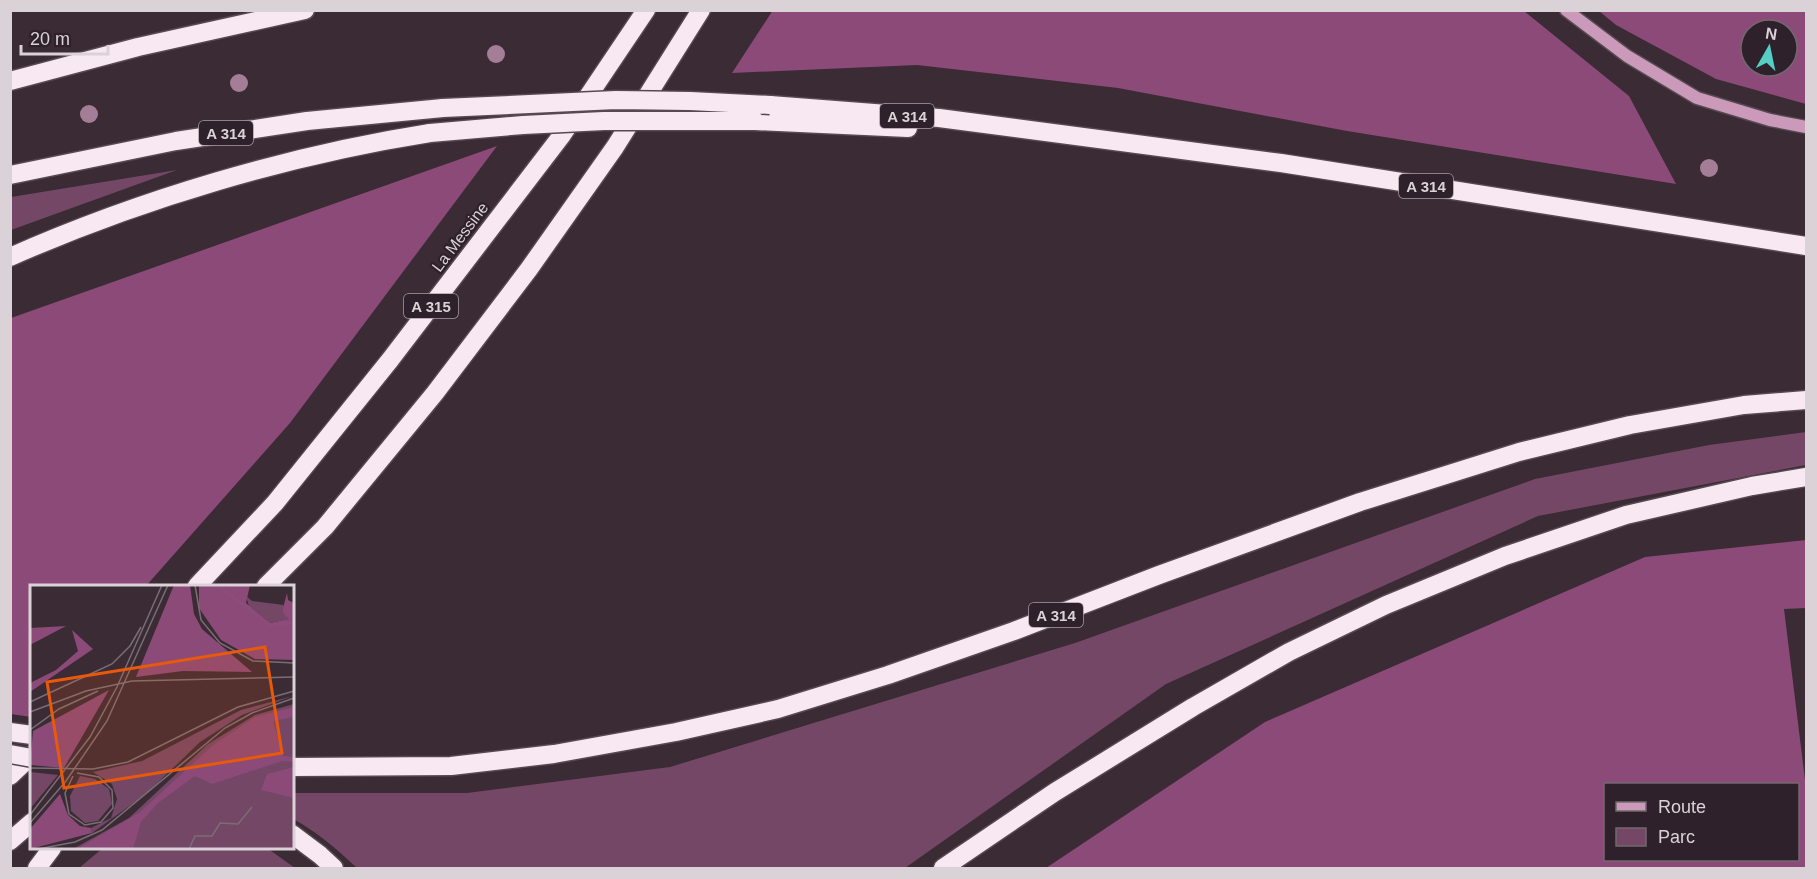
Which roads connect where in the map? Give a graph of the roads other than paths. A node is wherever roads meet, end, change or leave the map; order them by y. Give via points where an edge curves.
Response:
1 (304, 10) edge
2 (646, 10) edge
3 (701, 10) edge
4 (1566, 10) edge
5 (10, 81) edge
6 (1806, 127) edge
7 (1044, 133) junction
8 (10, 175) edge
9 (1806, 246) edge
10 (10, 257) edge
11 (1806, 400) edge
12 (1806, 477) edge
13 (325, 527) junction
14 (198, 585) edge
15 (267, 585) edge
16 (275, 585) edge
17 (10, 732) edge
18 (30, 735) edge
19 (10, 754) edge
20 (30, 757) edge
21 (30, 759) edge
22 (294, 767) edge
23 (10, 776) edge
24 (30, 824) edge
25 (294, 836) edge
26 (10, 841) edge
27 (51, 849) edge
28 (37, 868) edge
29 (334, 868) edge
30 (943, 868) edge

1 - 5 highway via 138,47
2 - 14 highway, La Messine / A 315 via 562,135 390,360 275,503
3 - 13 highway via 615,147 529,269 435,393
4 - 6 street via 1627,56 1696,98
7 - 8 highway, A 314, bridge via 939,118 770,105 616,100 443,108 295,123 176,141
7 - 9 highway, A 314 via 1281,163
7 - 10 highway, bridge via 755,121 604,122 430,133 373,142 186,191
11 - 22 highway, A 314 via 1744,405 1641,423 1519,452 1360,502 1014,632 778,709 554,754 451,766
12 - 30 highway via 1626,515 1505,556 1386,605 1289,652 1193,707 1055,792
13 - 15 highway
13 - 16 highway
17 - 18 highway
19 - 20 highway, bridge
21 - 23 highway
24 - 26 highway
25 - 29 highway
27 - 28 highway

